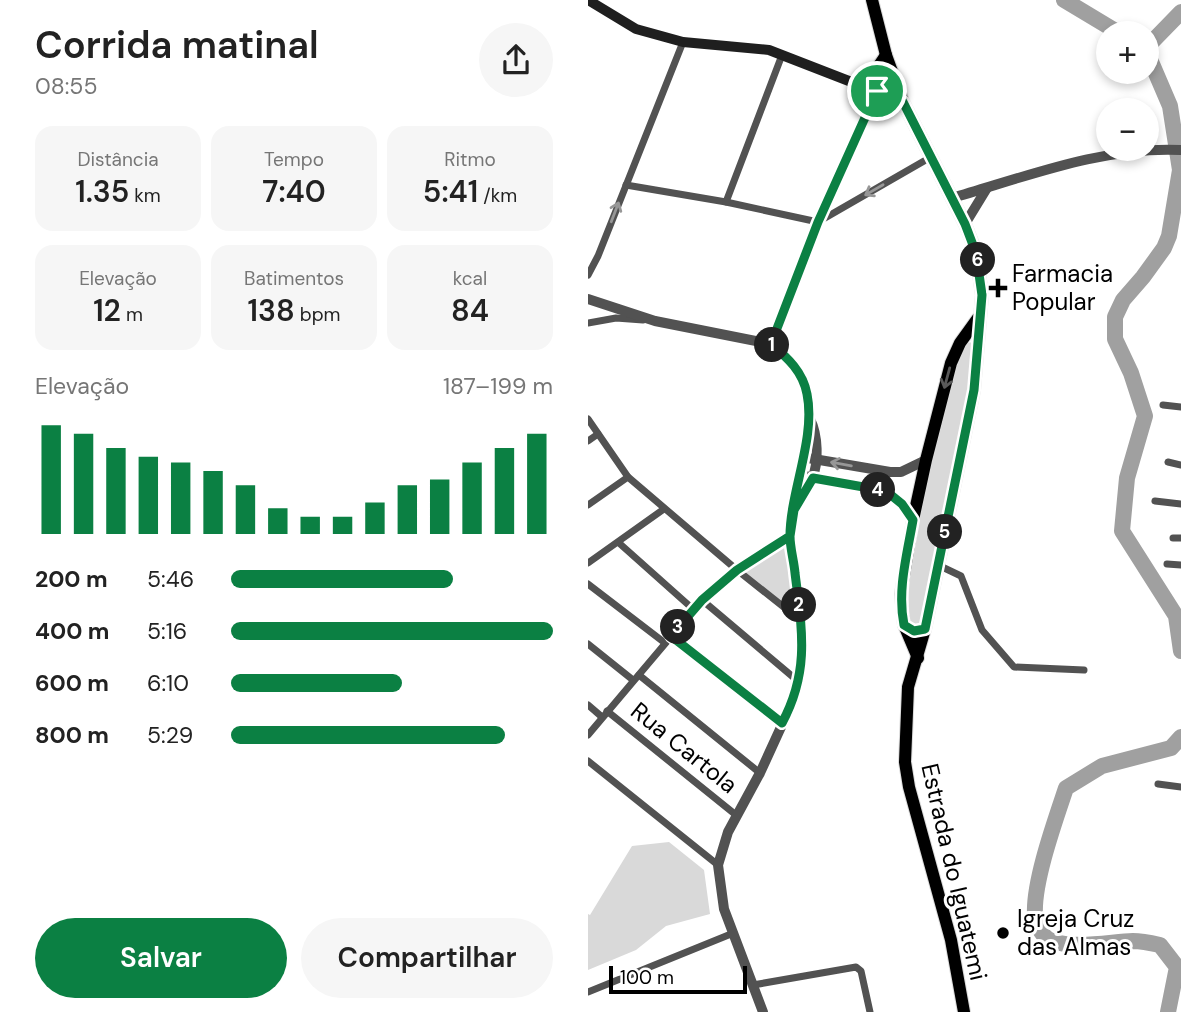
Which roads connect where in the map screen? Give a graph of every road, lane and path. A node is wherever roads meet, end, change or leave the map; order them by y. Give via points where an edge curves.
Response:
1 (588, 0) edge
2 (872, 0) edge
3 (683, 42) junction
4 (782, 54) junction
5 (886, 55) junction
6 (858, 83) junction
7 (877, 91) junction
8 (903, 102) junction
9 (1176, 149) edge
10 (930, 157) junction
11 (626, 185) junction
12 (988, 188) junction
13 (952, 198) junction
14 (726, 202) junction
15 (818, 222) junction
16 (965, 224) junction
17 (588, 255) edge
18 (598, 256) junction
19 (588, 275) edge
20 (588, 299) edge
21 (978, 318) junction
22 (655, 321) junction
23 (588, 323) edge
24 (960, 343) junction
25 (771, 344) junction
26 (978, 348) junction
27 (1163, 405) dead end
28 (1181, 407) edge
29 (809, 418) junction
30 (588, 419) edge
31 (598, 434) junction
32 (588, 441) edge
33 (802, 457) junction
34 (817, 459) junction
35 (926, 460) junction
36 (1168, 462) dead end
37 (1181, 465) edge
38 (890, 472) junction
39 (799, 475) junction
40 (628, 477) junction
41 (813, 478) junction
42 (886, 491) junction
43 (1155, 501) dead end
44 (1181, 504) edge
45 (588, 505) edge
46 (664, 509) junction
47 (794, 510) junction
48 (913, 520) junction
49 (790, 536) junction
50 (619, 543) junction
51 (588, 564) edge
52 (1167, 564) dead end
53 (938, 565) junction
54 (1181, 565) edge
55 (737, 570) junction
56 (588, 584) edge
57 (702, 600) junction
58 (693, 609) junction
59 (800, 620) junction
60 (904, 625) junction
61 (925, 629) junction
62 (668, 639) junction
63 (588, 644) edge
64 (918, 659) junction
65 (1084, 670) dead end
66 (636, 678) junction
67 (799, 682) junction
68 (588, 705) edge
69 (605, 714) junction
70 (782, 723) junction
71 (588, 735) edge
72 (588, 761) edge
73 (760, 773) junction
74 (1158, 784) dead end
75 (1181, 787) edge
76 (736, 815) junction
77 (718, 865) junction
78 (731, 934) junction
79 (753, 985) junction
80 (588, 992) edge
81 (763, 1012) edge
82 (870, 1012) edge
83 (964, 1012) edge

1 - 3 main road via 628,25
2 - 5 main road, Estrada do Iguatemi
3 - 4 main road via 764,48
3 - 11 street
4 - 6 main road
4 - 14 street
5 - 6 main road via 874,73
5 - 8 main road, Estrada do Iguatemi
6 - 7 main road
7 - 8 main road
7 - 15 street
8 - 10 main road, Estrada do Iguatemi
9 - 12 street via 1095,159
10 - 13 main road, Estrada do Iguatemi
10 -> 15 street
11 - 14 street
18 -> 11 street
12 - 13 street
12 - 16 street
13 - 16 main road, Estrada do Iguatemi
14 - 15 street
15 - 25 street
16 - 21 main road, Estrada do Iguatemi via 980,269
17 - 18 street
18 - 19 street
20 - 22 street
21 - 24 main road
21 - 26 main road, Estrada do Iguatemi
22 - 23 street via 615,318
22 - 25 street
24 - 26 main road via 970,342
24 -> 35 main road
25 - 29 street via 802,377
26 - 53 main road, Estrada do Iguatemi via 974,390
27 - 28 street
29 - 33 street
29 - 34 street
30 - 31 street
31 - 32 street
31 - 40 street
33 - 34 street
33 - 39 street
38 -> 34 street
34 - 41 street
35 - 38 street
35 - 48 main road
36 - 37 street
38 - 42 street via 894,481
39 - 41 street
39 - 47 street
40 - 45 street
40 - 46 street
41 - 42 street
41 - 47 street
42 - 48 street
43 - 44 street
46 - 50 street
46 - 55 street
47 - 49 street
48 - 60 main road via 901,594
49 - 55 street
49 - 59 street
50 - 51 street
50 - 58 street
52 - 54 street
53 - 61 main road, Estrada do Iguatemi
53 - 65 street via 961,576 982,630 1014,667
55 - 57 street
55 - 59 street
56 - 62 street
57 - 58 street
57 - 67 street
58 - 62 street
59 - 67 street
60 - 61 main road via 914,631
60 - 64 main road
61 - 64 main road, Estrada do Iguatemi
62 - 66 street
62 - 70 street
63 - 66 street
64 - 83 main road, Estrada do Iguatemi via 908,687 905,762 918,827 951,940
66 - 69 street
66 - 73 street
67 - 70 street
68 - 69 street, Rua Cartola
69 - 71 street
69 - 76 street, Rua Cartola
70 - 73 street
72 - 77 street
73 - 76 street
74 - 75 street
76 - 77 street
77 - 78 street via 720,895
78 - 79 street
78 - 80 street
79 - 81 street
79 - 82 street via 858,967

